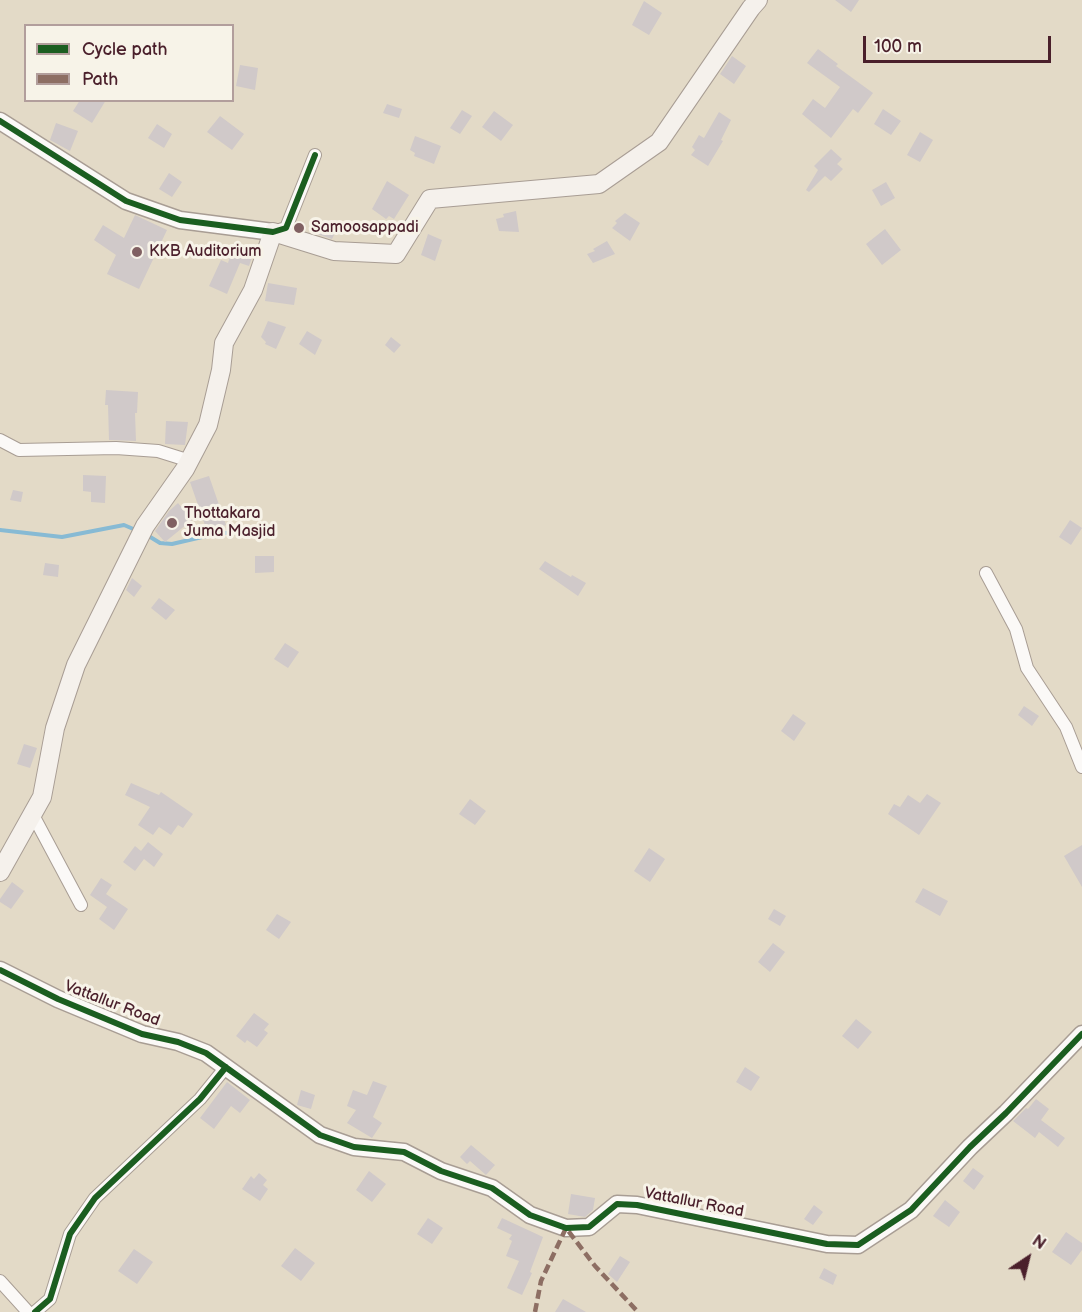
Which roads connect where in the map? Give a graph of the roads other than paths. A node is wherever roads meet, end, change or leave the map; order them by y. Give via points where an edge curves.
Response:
1 (758, 0) edge
2 (0, 121) edge
3 (315, 155) dead end
4 (273, 232) junction
5 (0, 440) edge
6 (190, 462) junction
7 (986, 573) dead end
8 (1082, 767) edge
9 (33, 815) junction
10 (0, 872) edge
11 (81, 905) dead end
12 (0, 970) edge
13 (1082, 1034) edge
14 (226, 1067) junction
15 (0, 1281) edge
16 (28, 1312) edge
17 (35, 1312) edge

1 - 4 main road via 659,142 599,184 429,199 396,254 334,250
2 - 4 street via 126,201 180,220
3 - 4 street via 286,228
4 - 6 main road via 254,290 224,343 208,425
5 - 6 street via 19,450 116,448 158,451
6 - 9 main road via 142,532 76,665 55,728 42,797
7 - 8 street via 1016,629 1027,668 1066,727
9 - 10 main road
9 - 11 street
12 - 14 street, Vattallur Road via 142,1034 206,1053
13 - 14 street, Vattallur Road via 911,1210 858,1245 827,1244 617,1203 589,1227 566,1228 530,1215 492,1188 441,1171 404,1152 354,1147 320,1135
14 - 17 street via 200,1099 95,1198 70,1234 50,1299
15 - 16 street

